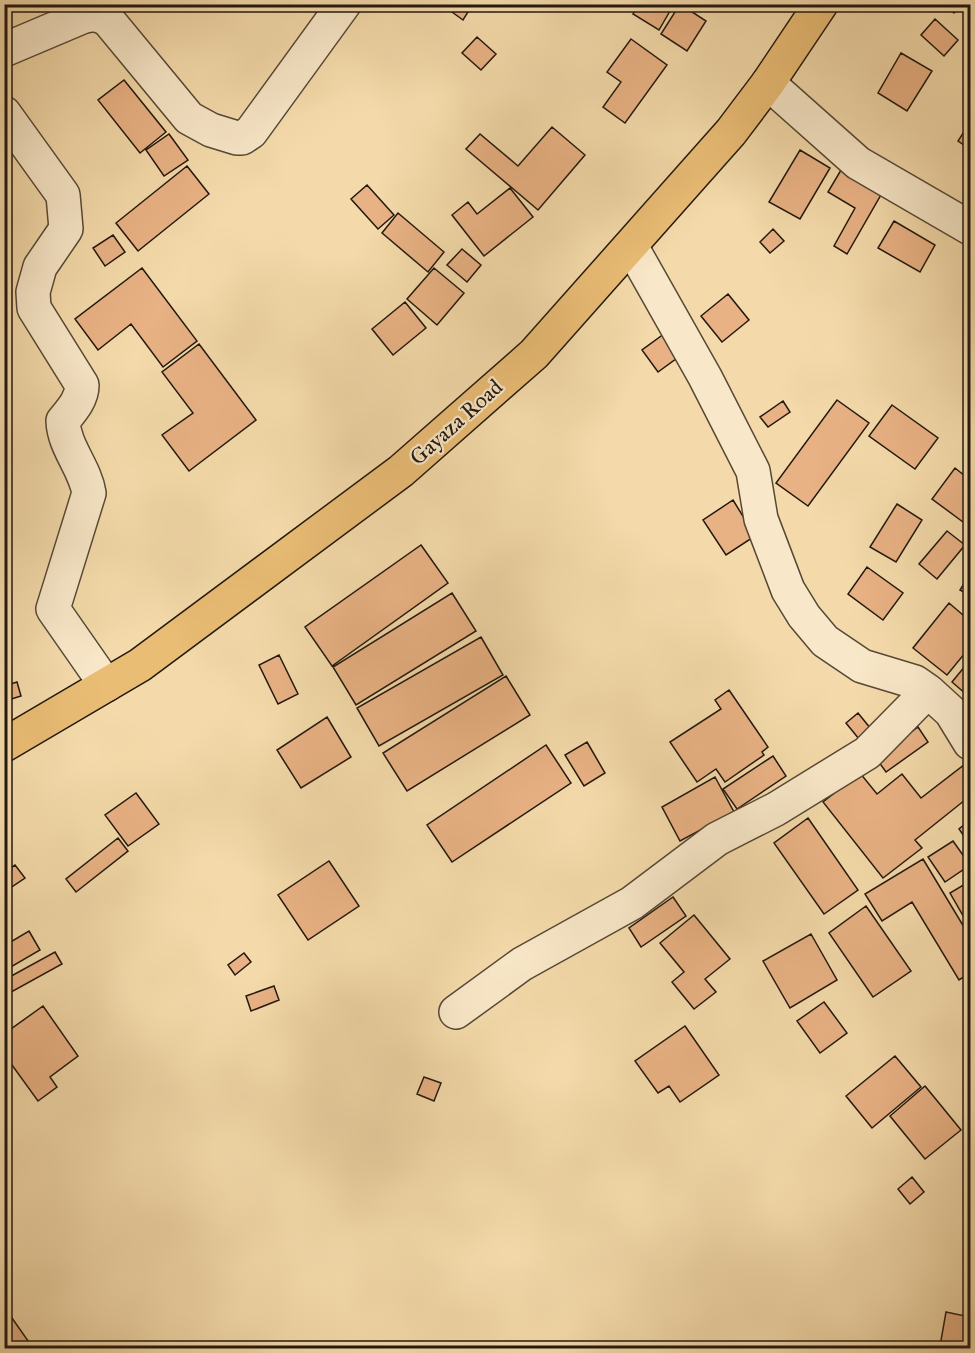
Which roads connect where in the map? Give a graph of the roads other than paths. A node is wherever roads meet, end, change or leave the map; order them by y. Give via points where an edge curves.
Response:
1 (345, 4) edge
2 (821, 4) edge
3 (4, 50) edge
4 (768, 83) junction
5 (4, 113) edge
6 (970, 228) edge
7 (631, 246) junction
8 (106, 685) junction
9 (928, 691) junction
10 (970, 742) edge
11 (4, 745) edge
12 (456, 1012) dead end

1 - 3 street via 251,132 242,138 211,130 189,118 101,16 82,17
2 - 4 main road, Gayaza Road
4 - 6 street via 858,163
4 - 7 main road, Gayaza Road via 731,132
5 - 8 street via 63,195 66,229 40,267 33,291 34,308 82,385 77,403 63,426 89,493 53,609
7 - 8 main road, Gayaza Road via 534,354 401,471 140,665
7 - 9 street via 753,471 761,519 788,590 804,616 825,641 862,666 915,682
8 - 11 main road, Gayaza Road
9 - 10 street via 951,712
9 - 12 street via 867,753 776,809 717,839 632,903 522,964

